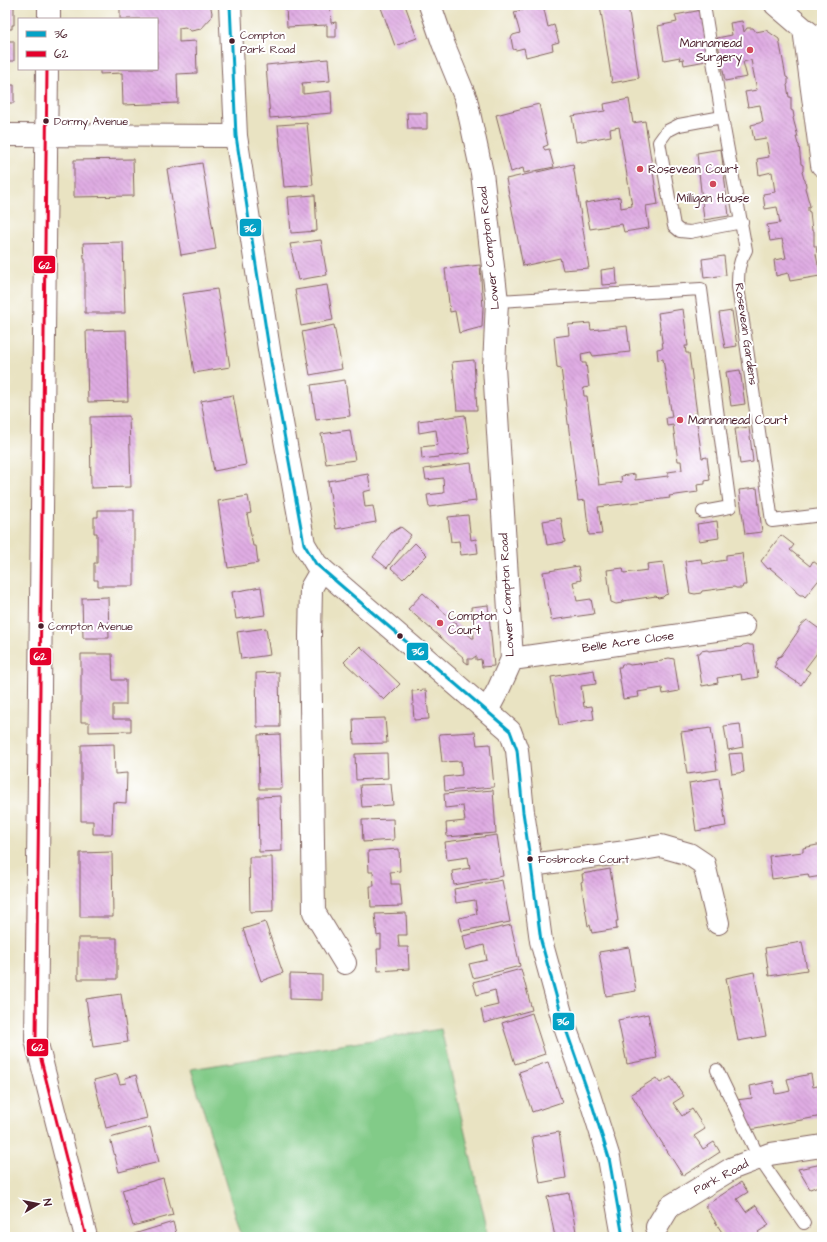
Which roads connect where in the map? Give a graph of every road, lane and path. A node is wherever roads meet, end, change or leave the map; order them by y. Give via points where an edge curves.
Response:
1 (49, 5) edge
2 (230, 5) edge
3 (430, 5) edge
4 (704, 5) edge
5 (776, 5) edge
6 (49, 18) edge
7 (804, 30) junction
8 (822, 43) edge
9 (47, 70) edge
10 (722, 117) junction
11 (46, 134) junction
12 (5, 135) edge
13 (236, 136) junction
14 (822, 165) edge
15 (742, 222) junction
16 (496, 301) junction
17 (703, 512) dead end
18 (822, 516) edge
19 (322, 569) junction
20 (744, 626) dead end
21 (512, 659) junction
22 (487, 711) junction
23 (531, 865) junction
24 (718, 923) dead end
25 (345, 963) dead end
26 (717, 1070) dead end
27 (822, 1146) edge
28 (759, 1158) junction
29 (804, 1222) dead end
30 (661, 1232) edge
31 (623, 1234) edge
32 (86, 1237) edge

1 - 6 street
2 - 13 street
3 - 16 street, Lower Compton Road via 468,106 482,173
4 - 10 lane, Rosevean Gardens
5 - 7 street
7 - 8 street
7 - 14 street
9 - 11 street
10 - 15 lane, Rosevean Gardens
10 - 15 lane via 680,125 667,131 659,142 674,226 680,231 690,232
11 - 12 street
11 - 13 street
11 - 32 street via 36,1040
13 - 19 street via 268,347 304,544
15 - 18 lane, Rosevean Gardens via 746,250 738,269 738,287 772,521
16 - 17 lane via 701,289 730,507
16 - 21 street, Lower Compton Road via 494,367
19 - 22 street
19 - 25 street via 311,588 314,912
20 - 21 street, Belle Acre Close
21 - 22 street, Lower Compton Road
22 - 23 street via 510,731 517,750
23 - 24 street via 661,846 689,854 704,864
23 - 31 street via 541,941 564,1024 609,1158
26 - 28 lane
27 - 28 street, Park Road
28 - 29 lane
28 - 30 street, Park Road via 733,1168 669,1207
30 - 31 street

